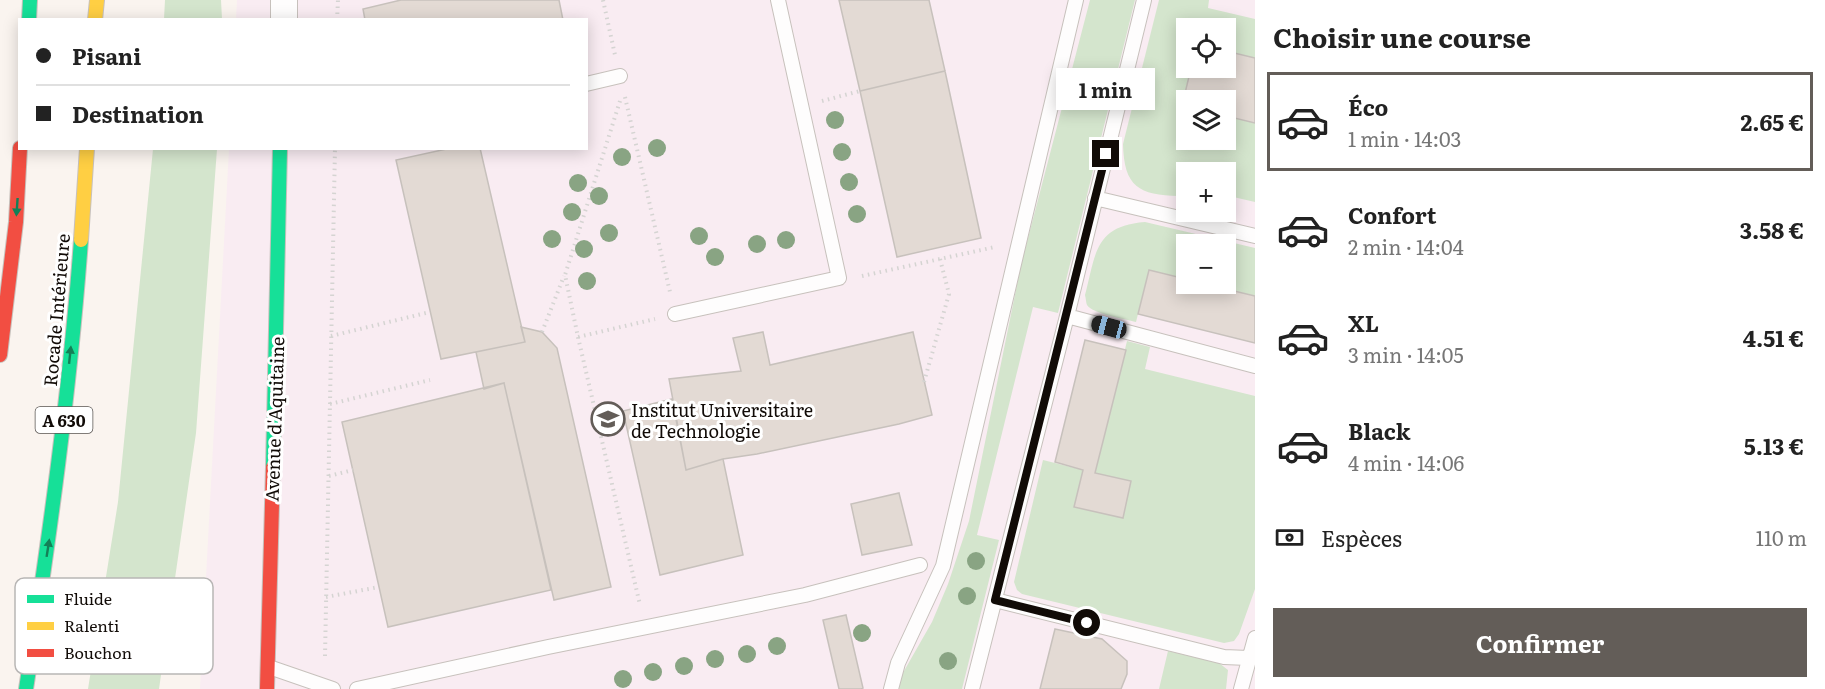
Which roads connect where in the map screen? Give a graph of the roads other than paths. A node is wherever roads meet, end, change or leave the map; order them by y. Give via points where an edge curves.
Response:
1 (30, 0) edge
2 (97, 0) edge
3 (284, 0) edge
4 (778, 0) edge
5 (1076, 0) edge
6 (1144, 0) edge
7 (29, 18) edge
8 (95, 18) edge
9 (284, 18) edge
10 (620, 76) road end
11 (588, 84) edge
12 (21, 150) edge
13 (87, 150) edge
14 (279, 150) edge
15 (1095, 198) junction
16 (1255, 236) edge
17 (675, 314) road end
18 (1067, 316) junction
19 (0, 355) edge
20 (1255, 366) edge
21 (920, 565) dead end
22 (43, 578) edge
23 (995, 600) junction
24 (1255, 638) edge
25 (1248, 658) junction
26 (269, 667) junction
27 (28, 674) edge
28 (26, 689) edge
29 (267, 689) edge
30 (333, 689) edge
31 (357, 689) edge
32 (891, 689) edge
33 (972, 689) edge
34 (1241, 689) edge

1 - 7 main road
2 - 8 main road
3 - 9 street
4 - 17 lane via 839,278
5 - 32 lane via 943,567 898,663
6 - 15 lane
10 - 11 lane
12 -> 19 main road
22 -> 13 main road, Rocade Intérieure / A 630 via 77,293
14 - 26 main road, Avenue d'Aquitaine
15 - 16 lane
15 - 18 lane
18 - 20 lane
18 - 23 lane
21 - 31 lane via 805,595
23 - 25 lane via 1224,657
23 - 33 lane
24 - 25 lane
25 - 34 lane
26 - 29 main road, Avenue d'Aquitaine
26 - 30 lane
28 -> 27 main road, Rocade Intérieure / A 630

